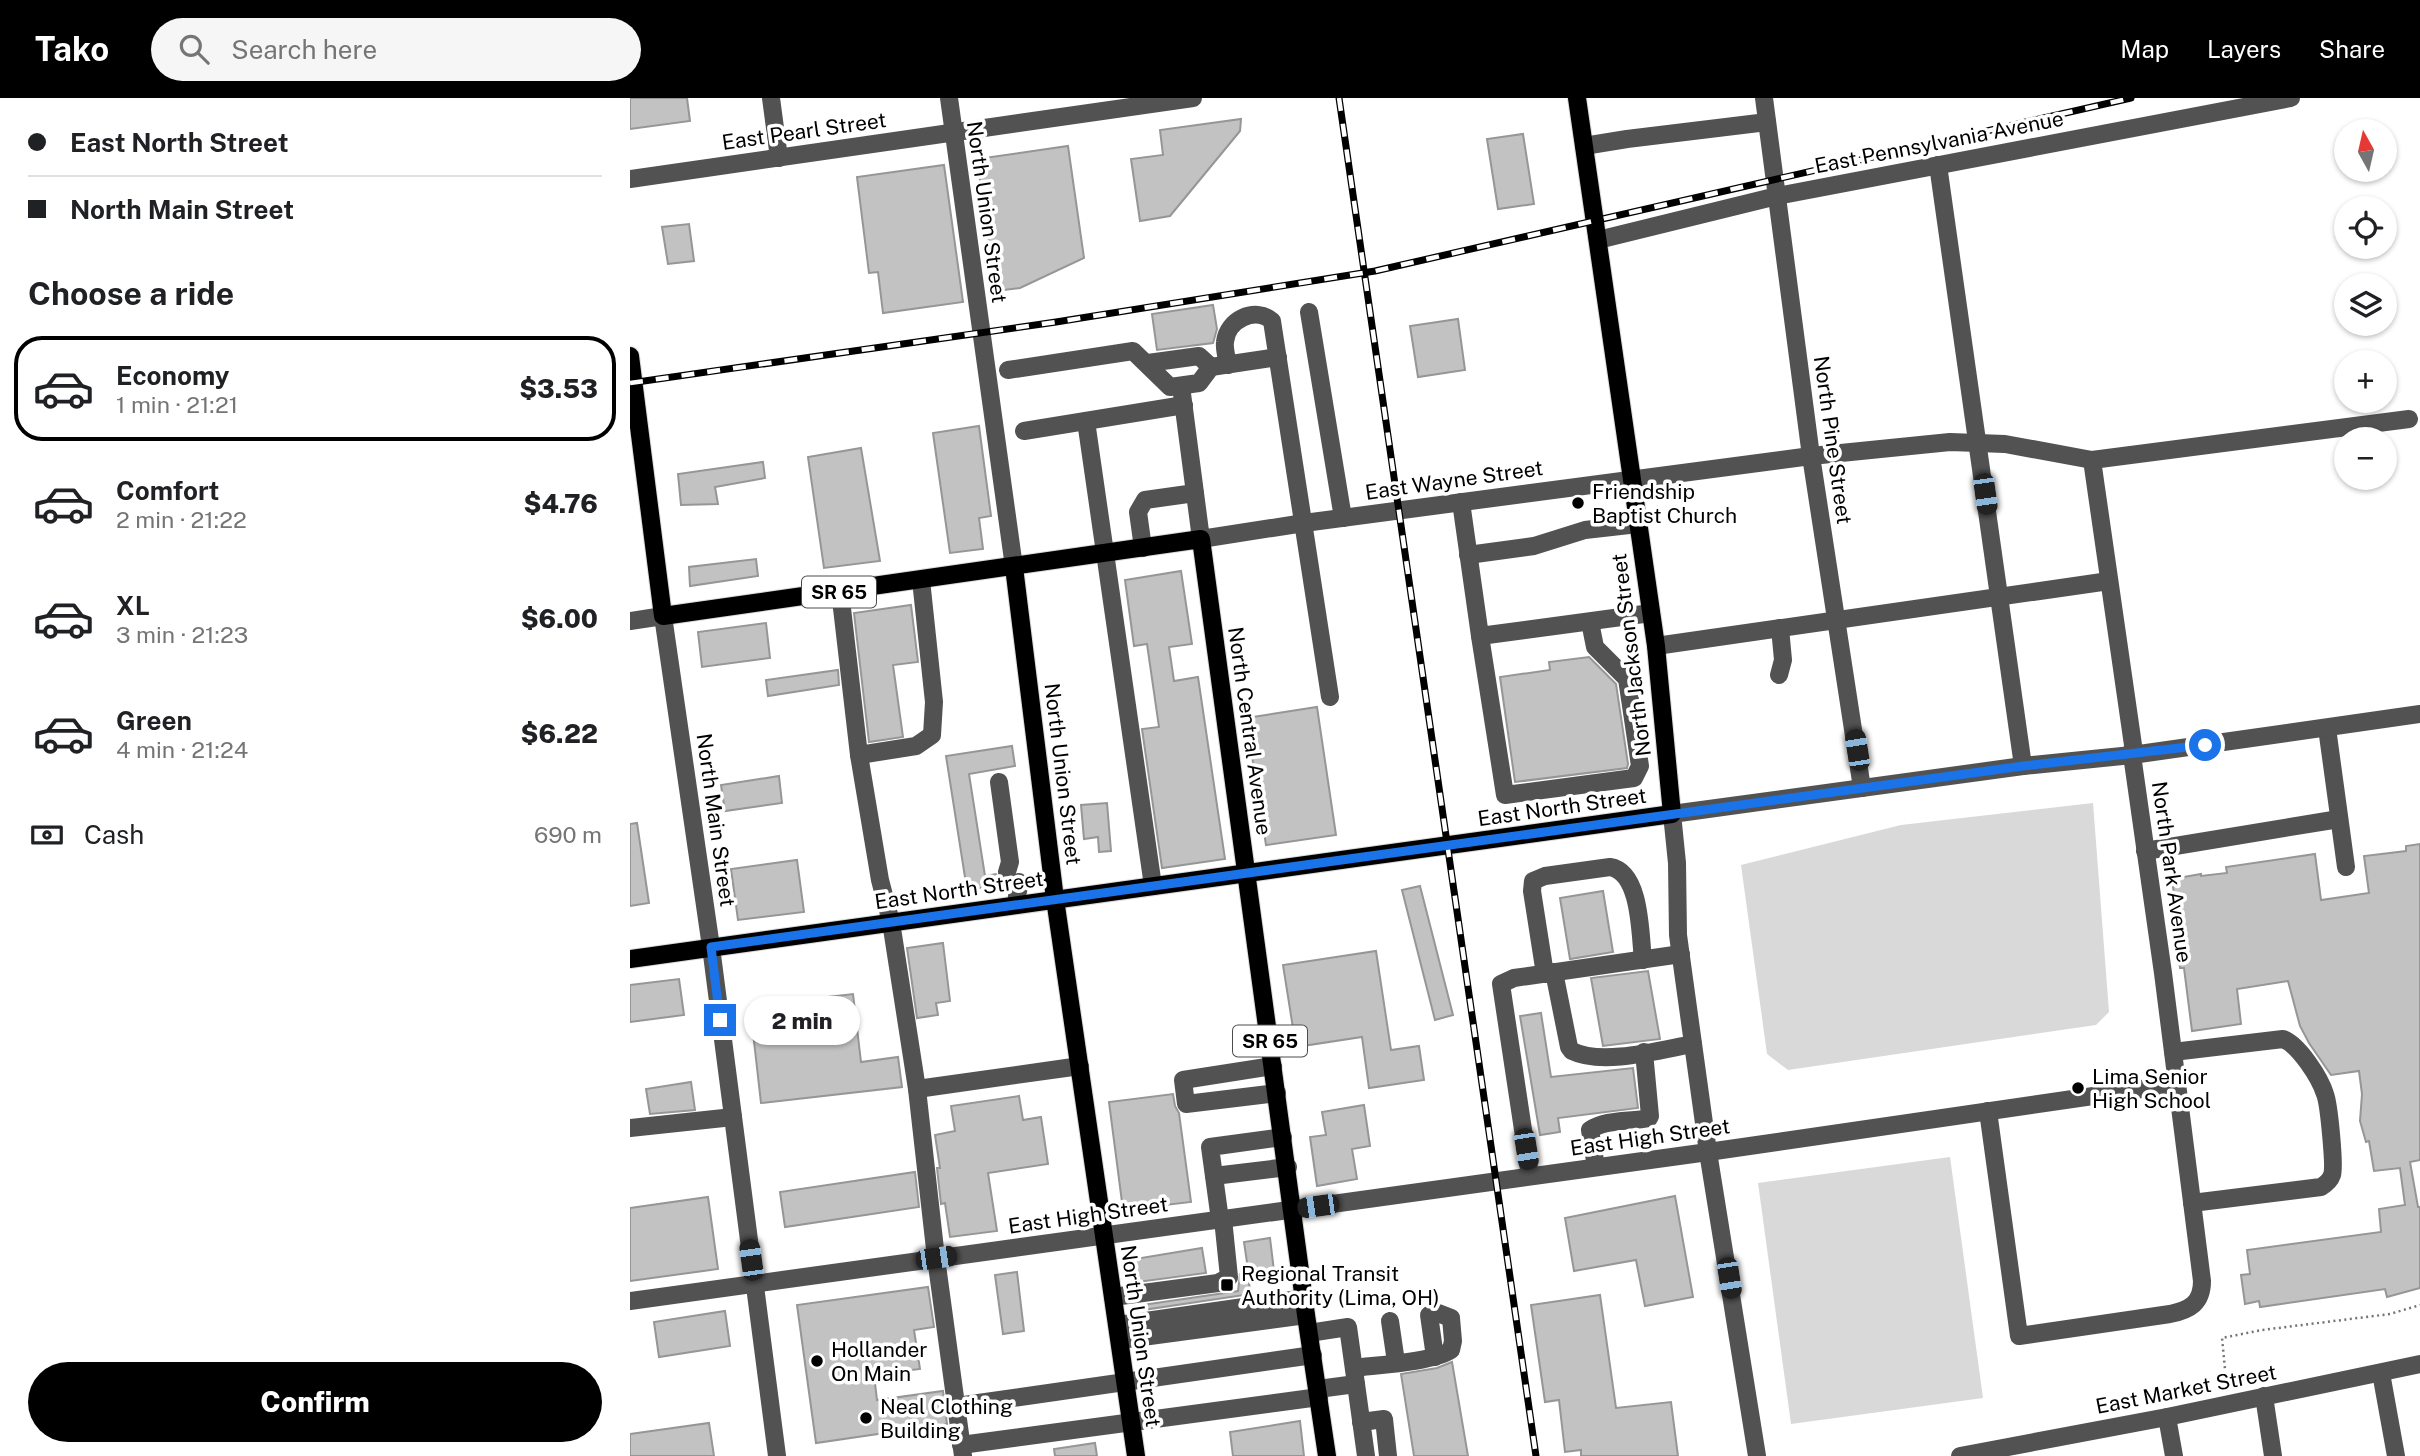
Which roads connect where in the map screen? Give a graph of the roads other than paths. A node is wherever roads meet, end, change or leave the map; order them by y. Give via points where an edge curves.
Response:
1 (771, 98) edge
2 (949, 98) edge
3 (1193, 98) edge
4 (1577, 98) edge
5 (1763, 98) edge
6 (2291, 98) edge
7 (1126, 103) edge
8 (1767, 122) junction
9 (954, 132) junction
10 (1584, 146) junction
11 (779, 158) junction
12 (1938, 165) junction
13 (630, 179) edge
14 (1777, 196) junction
15 (1598, 240) junction
16 (1309, 312) dead end
17 (630, 356) edge
18 (1278, 357) junction
19 (1148, 363) junction
20 (1220, 366) junction
21 (1009, 370) dead end
22 (1181, 386) junction
23 (1184, 405) junction
24 (2409, 419) dead end
25 (1086, 421) junction
26 (1024, 431) dead end
27 (1978, 443) junction
28 (1811, 456) junction
29 (2092, 460) junction
30 (1632, 480) junction
31 (1195, 493) junction
32 (1461, 502) junction
33 (1343, 518) junction
34 (1304, 523) junction
35 (1638, 524) junction
36 (1201, 539) junction
37 (1143, 548) junction
38 (1105, 554) junction
39 (1468, 555) junction
40 (1014, 567) junction
41 (921, 580) junction
42 (2109, 581) junction
43 (840, 591) junction
44 (1999, 597) junction
45 (1651, 613) junction
46 (663, 616) junction
47 (1837, 620) junction
48 (630, 621) edge
49 (1590, 622) junction
50 (1780, 628) junction
51 (1480, 636) junction
52 (1656, 646) junction
53 (1779, 675) dead end
54 (1330, 697) dead end
55 (2420, 714) edge
56 (2327, 728) junction
57 (859, 755) junction
58 (2132, 755) junction
59 (2023, 766) junction
60 (999, 782) dead end
61 (1862, 788) junction
62 (1672, 814) junction
63 (2339, 819) junction
64 (2145, 851) junction
65 (2346, 867) dead end
66 (1246, 873) junction
67 (1013, 881) junction
68 (1153, 886) junction
69 (1055, 899) junction
70 (891, 922) junction
71 (711, 947) junction
72 (1681, 954) junction
73 (630, 958) edge
74 (1643, 960) junction
75 (1550, 973) junction
76 (1693, 1044) junction
77 (1644, 1052) junction
78 (2173, 1052) junction
79 (1080, 1066) junction
80 (1273, 1066) junction
81 (2176, 1084) junction
82 (917, 1088) junction
83 (1277, 1093) junction
84 (1988, 1111) junction
85 (733, 1117) junction
86 (630, 1128) edge
87 (1283, 1137) junction
88 (1708, 1152) junction
89 (1288, 1167) junction
90 (1596, 1167) junction
91 (1214, 1176) junction
92 (1531, 1176) junction
93 (2192, 1203) junction
94 (1293, 1209) junction
95 (1222, 1219) junction
96 (1104, 1236) junction
97 (936, 1258) junction
98 (754, 1283) junction
99 (1114, 1297) junction
100 (630, 1301) edge
101 (1306, 1307) junction
102 (1429, 1315) dead end
103 (1390, 1321) dead end
104 (1119, 1332) junction
105 (1309, 1333) junction
106 (1313, 1355) junction
107 (1396, 1362) junction
108 (2420, 1364) edge
109 (2381, 1373) junction
110 (1355, 1376) junction
111 (1126, 1383) junction
112 (1318, 1393) junction
113 (2264, 1396) junction
114 (957, 1406) junction
115 (2167, 1417) junction
116 (1361, 1422) junction
117 (1131, 1424) junction
118 (962, 1450) edge
119 (777, 1456) edge
120 (1136, 1456) edge
121 (1327, 1456) edge
122 (1366, 1456) edge
123 (1388, 1456) edge
124 (1757, 1456) edge
125 (1960, 1456) edge
126 (2174, 1456) edge
127 (2273, 1456) edge
128 (2396, 1456) edge

1 - 11 street
2 - 9 street, North Union Street
3 - 7 street, East Pearl Street
4 - 10 main road, North Jackson Street
5 - 8 street, North Pine Street
6 - 12 street, East Pennsylvania Avenue
7 - 9 street, East Pearl Street
8 - 10 street
8 - 14 street, North Pine Street
9 - 11 street, East Pearl Street
9 - 40 street, North Union Street
10 - 15 main road, North Jackson Street
11 - 13 street, East Pearl Street
12 - 14 street, East Pennsylvania Avenue
12 - 27 street
14 - 15 street, East Pennsylvania Avenue
14 - 28 street, North Pine Street
15 - 30 main road, North Jackson Street
16 - 33 street
17 - 46 main road, North Main Street
18 - 20 street
18 - 20 street via 1272,320 1259,315 1242,317 1225,341
18 - 34 street
19 - 20 street via 1199,356
19 - 21 street via 1133,351
19 - 22 street via 1170,387
20 - 22 street via 1199,383
22 - 23 street, North Central Avenue
23 - 25 street
23 - 31 street, North Central Avenue
24 - 29 street, East Wayne Street
25 - 26 street
25 - 38 street
27 - 28 street, East Wayne Street
27 - 29 street, East Wayne Street via 2043,449
27 - 44 street
28 - 30 street, East Wayne Street
28 - 47 street, North Pine Street
29 - 42 street, North Park Avenue
30 - 32 street, East Wayne Street
30 - 35 main road, North Jackson Street
31 - 36 street, North Central Avenue
31 - 37 street via 1146,500 1138,512
32 - 33 street, East Wayne Street
32 - 39 street
33 - 34 street, East Wayne Street
34 - 36 street, East Wayne Street
34 - 54 street
35 - 39 street via 1585,530 1534,545
35 - 45 main road, North Jackson Street
36 - 37 main road, East Wayne Street / SR 65
36 - 66 main road, North Central Avenue / SR 65
37 - 38 main road, East Wayne Street / SR 65
38 - 40 main road, East Wayne Street / SR 65
38 - 68 street
39 - 51 street
40 - 41 main road, East Wayne Street / SR 65
40 - 69 main road, North Union Street
41 - 43 main road, East Wayne Street / SR 65
41 - 57 street via 934,702 932,735 916,746
42 - 44 street
42 - 58 street, North Park Avenue
43 - 46 main road, East Wayne Street / SR 65
43 - 57 street
44 - 47 street
44 - 59 street
45 - 49 street
45 - 52 main road, North Jackson Street
46 - 48 street
46 - 71 street, North Main Street
47 - 50 street
47 - 61 street, North Pine Street
49 - 51 street
49 - 51 street via 1595,648 1627,679 1640,766 1634,778 1505,795
50 - 52 street
50 - 53 street via 1783,660
52 - 62 main road, North Jackson Street
55 - 56 street, East North Street
56 - 58 street, East North Street
56 - 63 street
57 - 70 street
58 - 59 street, East North Street
58 - 64 street, North Park Avenue
59 - 61 street, East North Street
60 - 67 street
61 - 62 street, East North Street
62 - 66 main road, East North Street
62 - 72 street, North Jackson Street
63 - 64 street
63 - 65 street
64 - 78 street, North Park Avenue
66 - 68 main road, East North Street
66 - 80 main road, North Central Avenue / SR 65
67 - 69 main road, East North Street
67 - 70 main road, East North Street
68 - 69 main road, East North Street
69 - 79 main road, North Union Street
70 - 71 main road, East North Street
70 - 82 street
71 - 73 main road, East North Street
71 - 85 street, North Main Street
72 - 74 street
72 - 76 street, North Jackson Street
74 - 75 street
74 - 75 street via 1630,881 1619,868 1545,876 1533,881 1532,891
75 - 77 street via 1572,1051 1591,1057
75 - 92 street via 1501,984
76 - 77 street
76 - 88 street, North Jackson Street
77 - 90 street via 1650,1116 1590,1130
78 - 81 street, North Park Avenue
78 - 93 street via 2291,1042 2326,1097 2333,1168 2328,1182 2321,1187
79 - 82 street
79 - 96 main road, North Union Street
80 - 83 main road, North Central Avenue / SR 65
80 - 83 street via 1183,1080 1184,1092 1186,1104
81 - 84 street, East High Street
81 - 93 street, North Park Avenue
82 - 97 street
83 - 87 main road, North Central Avenue / SR 65
84 - 88 street, East High Street
84 - 93 street, North Park Avenue via 2019,1336 2170,1314 2195,1305 2202,1281
85 - 86 street
85 - 98 street, North Main Street
87 - 89 main road, North Central Avenue / SR 65
87 - 91 street via 1210,1147
88 - 90 street, East High Street
88 - 124 street, North Jackson Street
89 - 91 street
89 - 94 main road, North Central Avenue / SR 65
90 - 92 street, East High Street
91 - 95 street
92 - 94 street, East High Street
94 - 95 street, East High Street
94 - 101 main road, North Central Avenue / SR 65
95 - 96 street, East High Street
95 - 99 street via 1228,1277 1218,1283
96 - 97 street, East High Street
96 - 99 main road, North Union Street
97 - 98 street, East High Street
97 - 114 street
98 - 100 street, East High Street
98 - 119 street, North Main Street
99 - 104 main road, North Union Street
101 - 104 street
101 - 105 main road, North Central Avenue / SR 65
102 - 107 street via 1451,1318 1451,1350
103 - 107 street
104 - 111 main road, North Union Street
105 - 106 main road, North Central Avenue / SR 65
105 - 110 street via 1348,1327
106 - 111 street
106 - 112 main road, North Central Avenue / SR 65
107 - 110 street
108 - 109 street, East Market Street
109 - 113 street, East Market Street
109 - 128 street
110 - 112 street
110 - 116 street
111 - 114 street
111 - 117 main road, North Union Street
112 - 117 street
112 - 121 main road, North Central Avenue / SR 65
113 - 115 street, East Market Street
113 - 127 street
114 - 118 street
115 - 125 street, East Market Street
115 - 126 street
116 - 122 street
116 - 123 street via 1384,1419
117 - 118 street
117 - 120 main road, North Union Street

